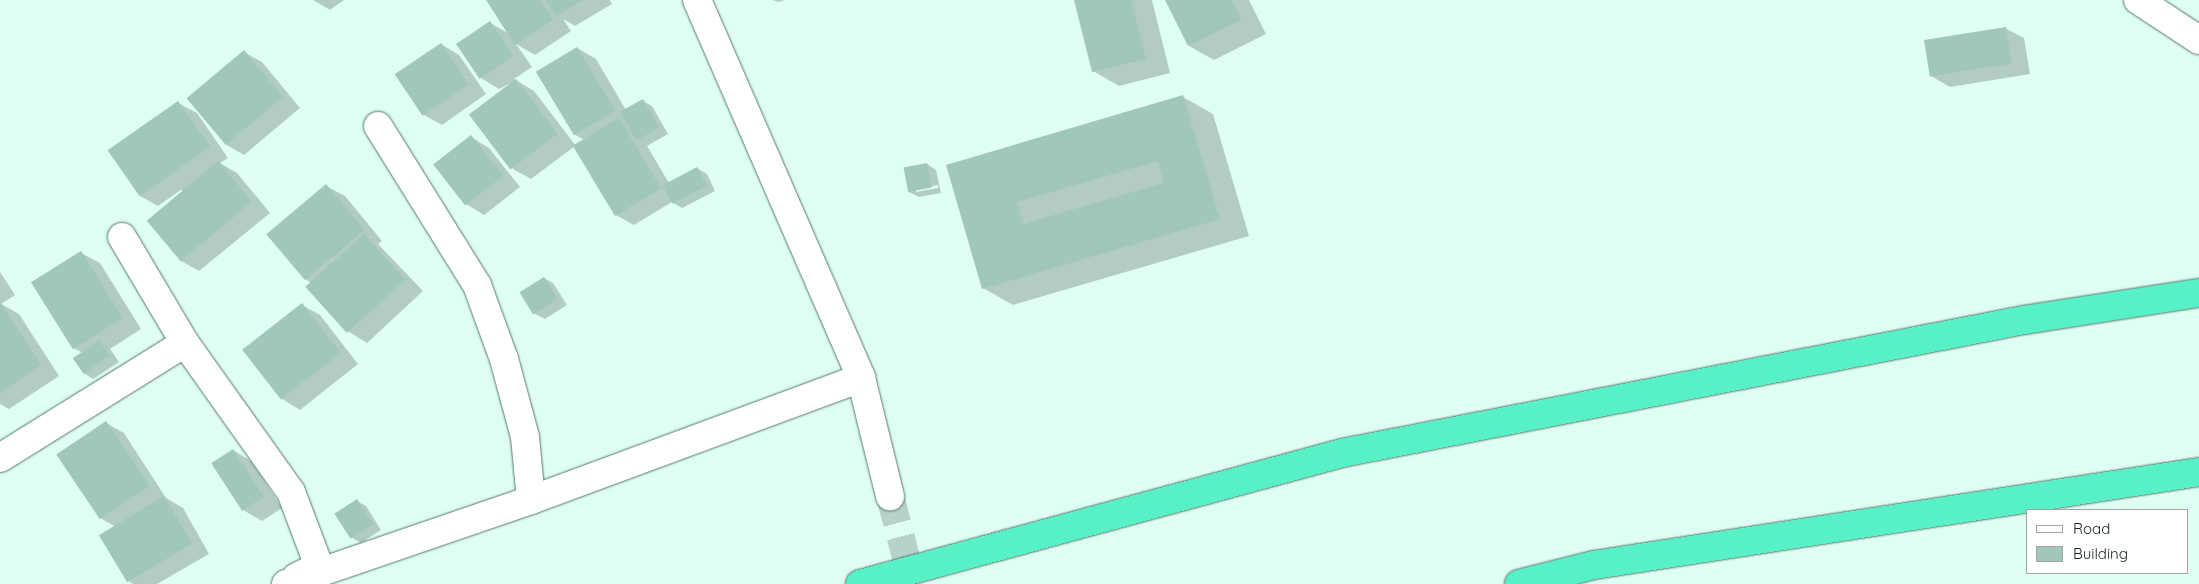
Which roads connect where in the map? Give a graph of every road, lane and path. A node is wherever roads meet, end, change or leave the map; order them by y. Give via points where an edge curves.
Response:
1 (697, 0) edge
2 (2138, 0) edge
3 (2199, 40) edge
4 (378, 126) dead end
5 (122, 237) dead end
6 (2199, 293) edge
7 (185, 343) junction
8 (861, 378) junction
9 (0, 458) edge
10 (2199, 472) edge
11 (890, 496) tunnel mouth
12 (531, 500) junction
13 (280, 584) edge
14 (286, 584) edge
15 (860, 584) edge
16 (1519, 584) edge

1 - 8 street
2 - 3 street
4 - 12 street via 477,285 504,359 525,436
5 - 7 street
6 - 15 highway via 2024,320 1342,453
7 - 9 street
7 - 13 street via 291,492 319,566
8 - 11 street
8 - 12 street
10 - 16 highway via 1594,565
12 - 14 street

